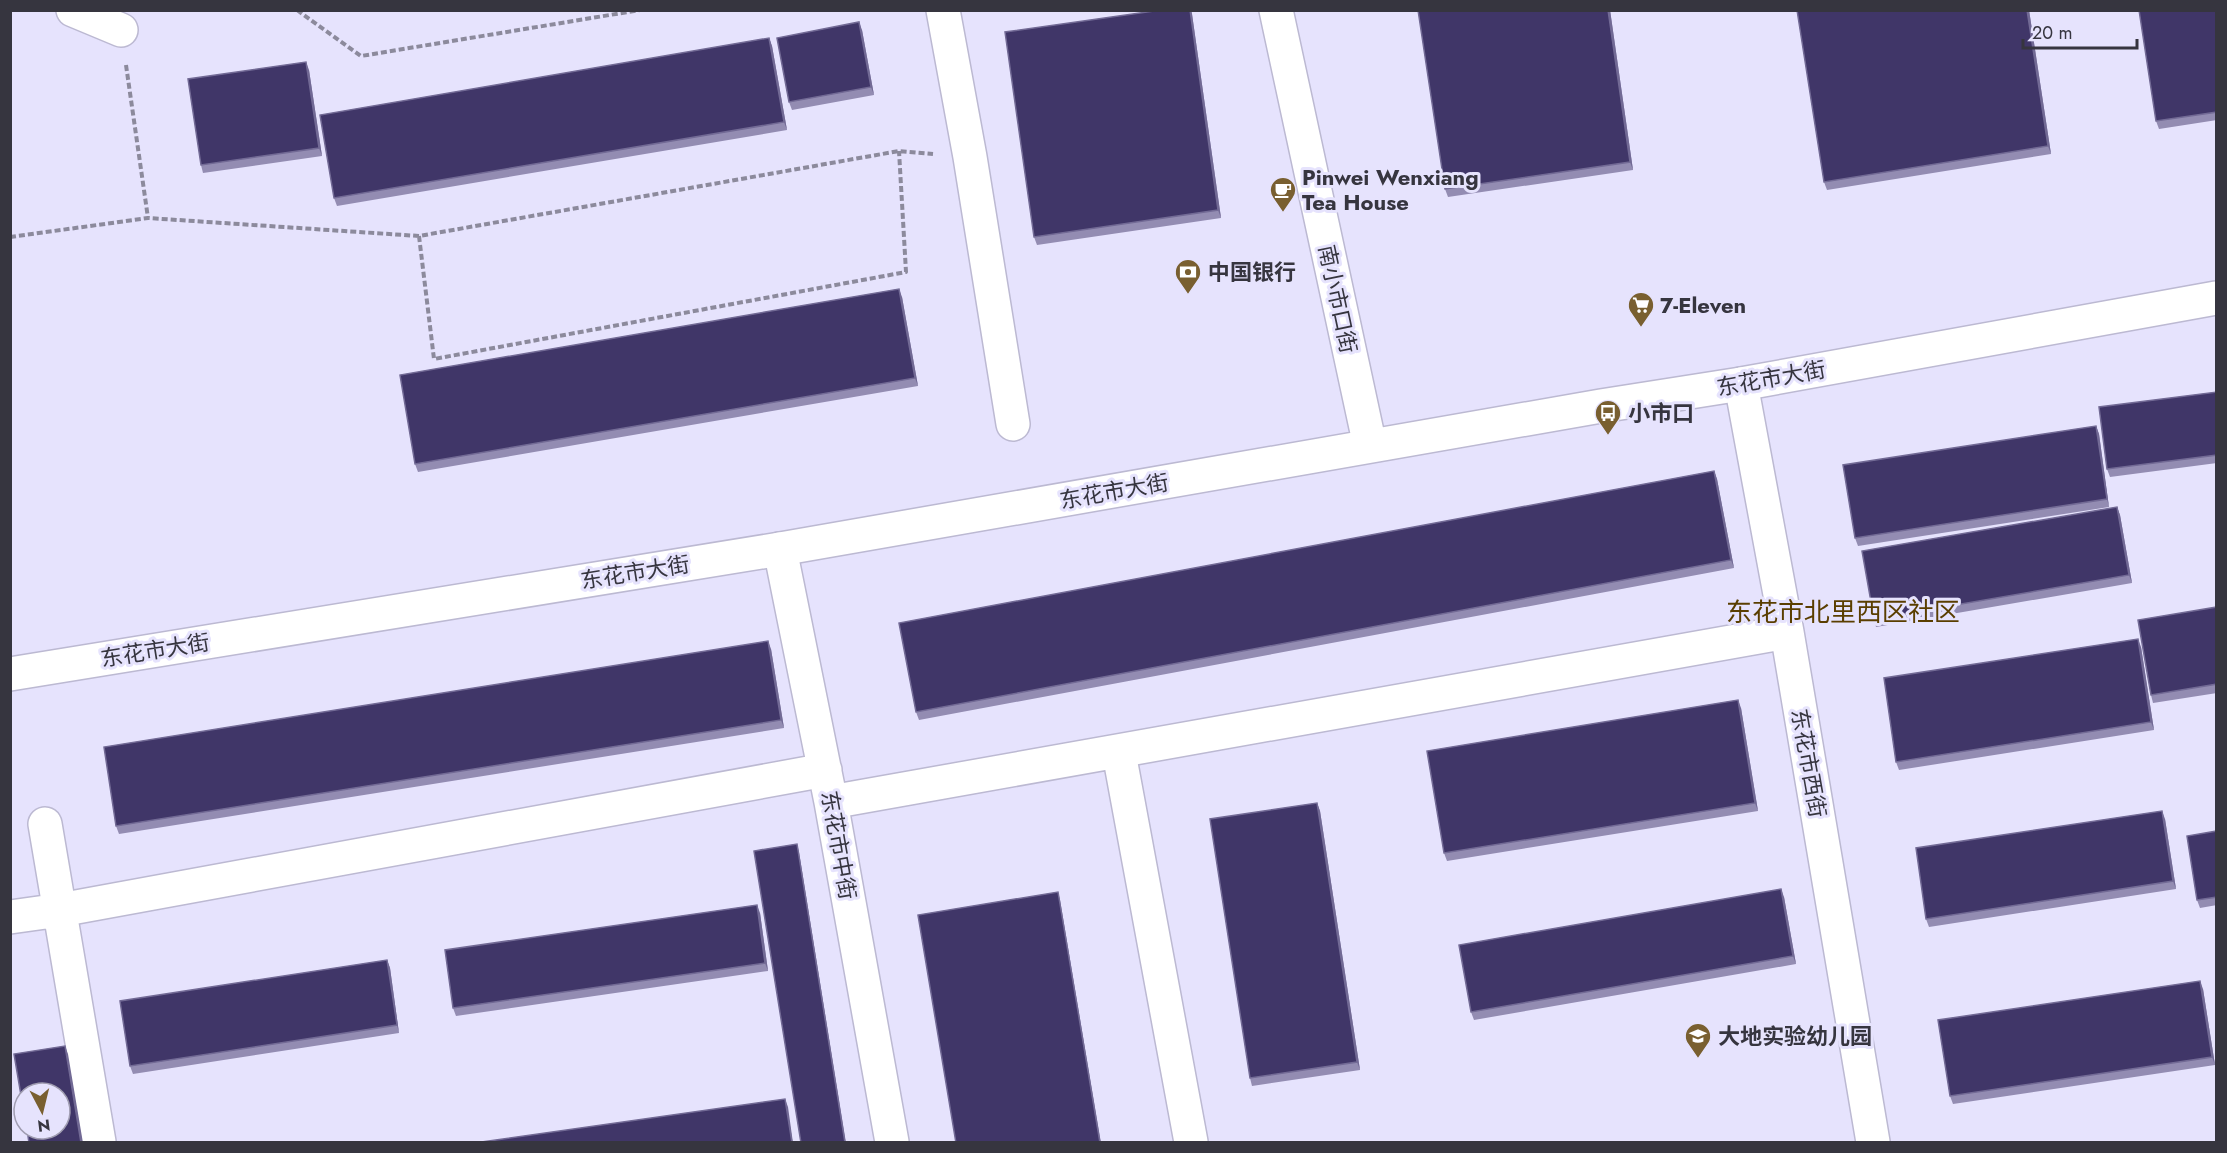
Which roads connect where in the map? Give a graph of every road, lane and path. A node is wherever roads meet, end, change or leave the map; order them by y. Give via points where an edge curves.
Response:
1 (73, 10) edge
2 (297, 10) edge
3 (640, 10) edge
4 (943, 10) edge
5 (1276, 10) edge
6 (121, 30) joint
7 (899, 151) junction
8 (970, 157) junction
9 (148, 218) junction
10 (419, 236) junction
11 (10, 237) edge
12 (2217, 298) edge
13 (1741, 384) junction
14 (1013, 423) dead end
15 (1370, 446) junction
16 (780, 549) junction
17 (1787, 632) junction
18 (10, 674) edge
19 (1119, 753) junction
20 (825, 770) junction
21 (831, 802) junction
22 (45, 824) dead end
23 (60, 910) junction
24 (10, 917) edge
25 (99, 1143) edge
26 (892, 1143) edge
27 (1191, 1143) edge
28 (1873, 1143) edge

1 - 6 street
2 - 3 path via 361,56
4 - 8 street
5 - 15 street, 南小市口街
6 - 9 path
7 - 8 path
7 - 10 path
7 - 10 path via 906,272 434,359
8 - 14 street
9 - 10 path
9 - 11 path
12 - 13 street, 东花市大街
13 - 15 street, 东花市大街
13 - 17 street, 东花市西街
15 - 16 street, 东花市大街
16 - 18 street, 东花市大街
16 - 20 street, 东花市中街
17 - 19 street
17 - 28 street, 东花市西街
19 - 21 street
19 - 27 street
20 - 21 street, 东花市中街
20 - 23 street
21 - 26 street, 东花市中街
22 - 23 street
23 - 24 street
23 - 25 street

